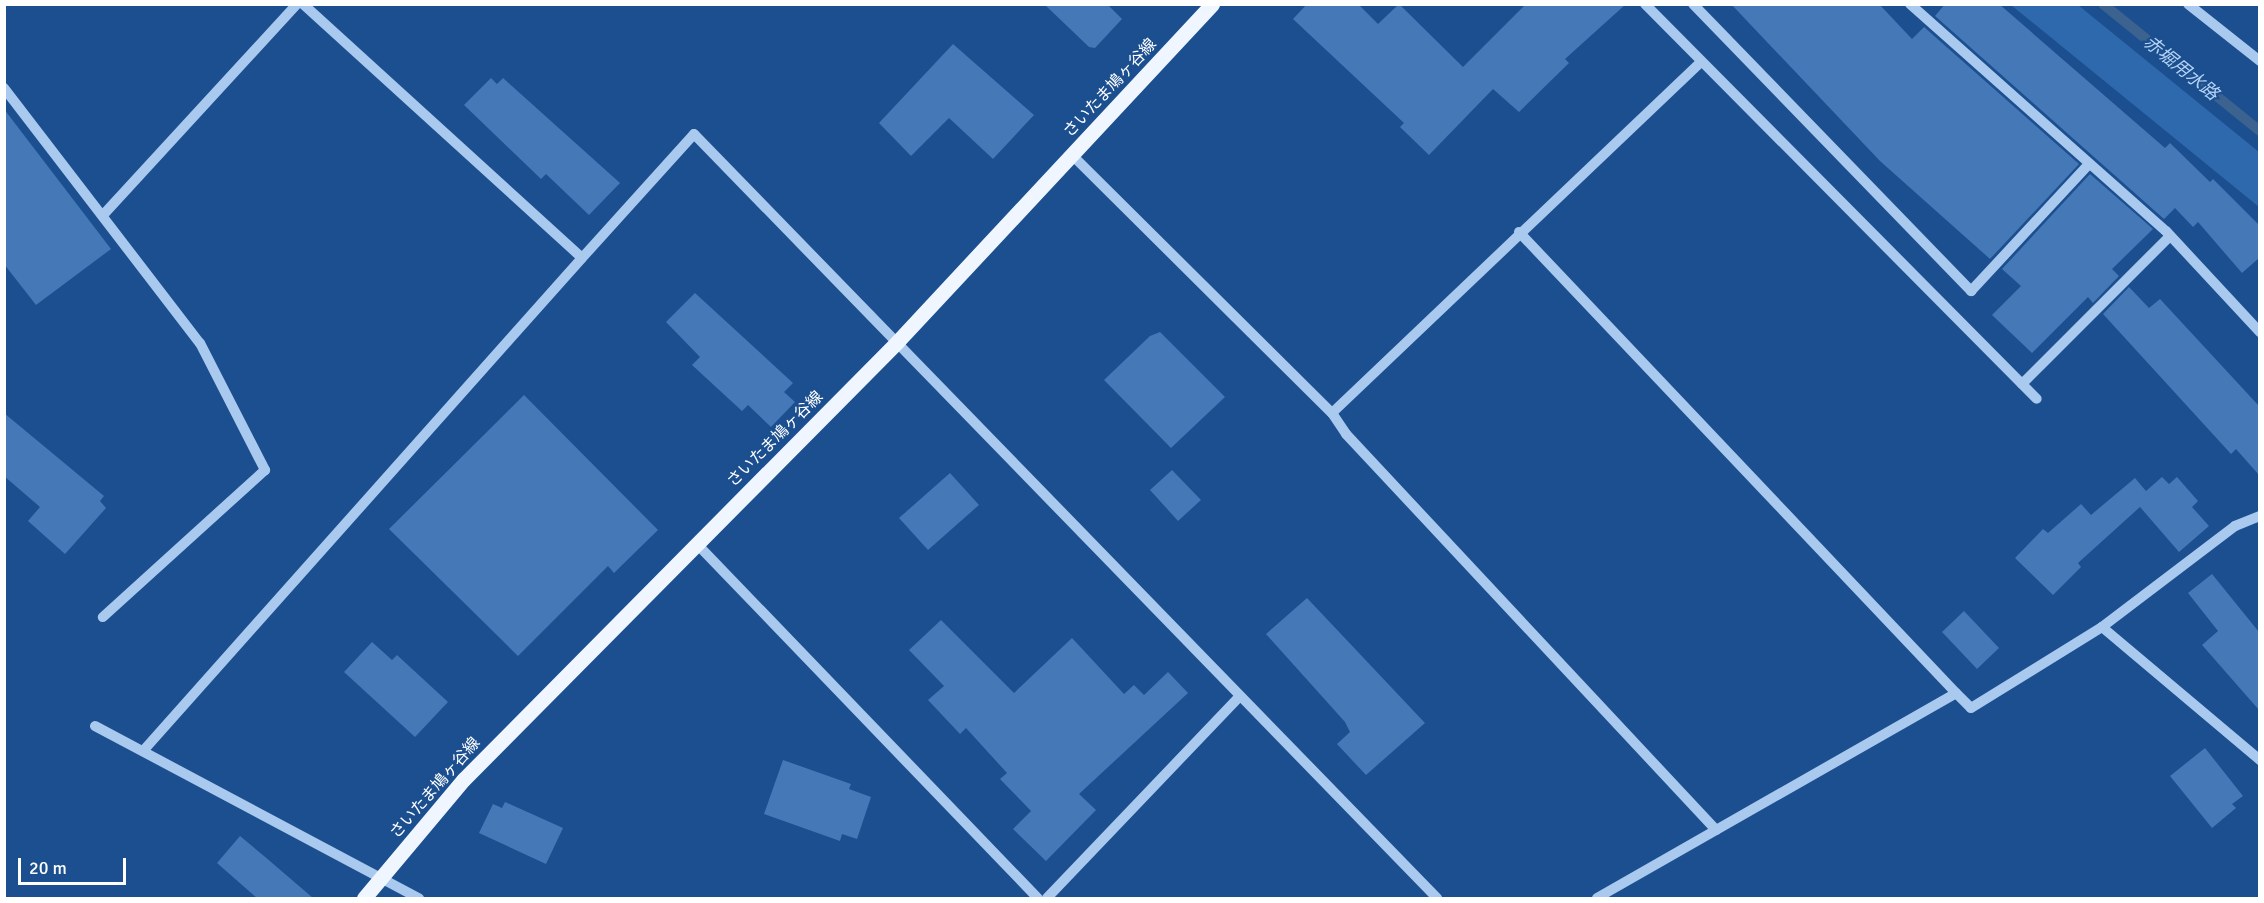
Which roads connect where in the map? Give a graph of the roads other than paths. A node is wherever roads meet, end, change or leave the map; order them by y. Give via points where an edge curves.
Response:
1 (297, 4) edge
2 (303, 4) edge
3 (1212, 4) edge
4 (1645, 4) edge
5 (1693, 4) edge
6 (1910, 4) edge
7 (2188, 4) edge
8 (2259, 61) edge
9 (1701, 62) junction
10 (4, 88) edge
11 (1072, 155) junction
12 (2088, 165) junction
13 (104, 213) junction
14 (1519, 232) junction
15 (2170, 236) junction
16 (582, 258) junction
17 (2259, 332) edge
18 (897, 342) junction
19 (2022, 384) junction
20 (2037, 399) dead end
21 (1332, 413) junction
22 (2259, 516) edge
23 (696, 543) junction
24 (103, 617) dead end
25 (2102, 627) junction
26 (1956, 693) junction
27 (1240, 696) junction
28 (95, 726) dead end
29 (143, 751) junction
30 (2259, 760) edge
31 (1716, 831) junction
32 (380, 879) junction
33 (364, 898) edge
34 (419, 898) edge
35 (1038, 898) edge
36 (1047, 898) edge
37 (1437, 898) edge
38 (1597, 898) edge

1 - 13 street
2 - 16 street
3 - 11 main road, さいたま鳩ヶ谷線
4 - 9 street
5 - 12 street via 1971,291
6 - 12 street
7 - 8 street
9 - 14 street
9 - 19 street
10 - 13 street
11 - 18 main road, さいたま鳩ヶ谷線
11 - 21 street
12 - 15 street
13 - 24 street via 200,344 265,470
14 - 21 street
14 - 26 street
15 - 17 street
15 - 19 street
16 - 18 street via 694,134
16 - 29 street
18 - 23 main road, さいたま鳩ヶ谷線
18 - 27 street
19 - 20 street
21 - 31 street via 1354,443
22 - 25 street via 2235,526
23 - 32 main road, さいたま鳩ヶ谷線 via 464,778
23 - 35 street
25 - 26 street via 1971,708
25 - 30 street
26 - 31 street
27 - 36 street
27 - 37 street
28 - 29 street
29 - 32 street
31 - 38 street
32 - 33 main road, さいたま鳩ヶ谷線
32 - 34 street

